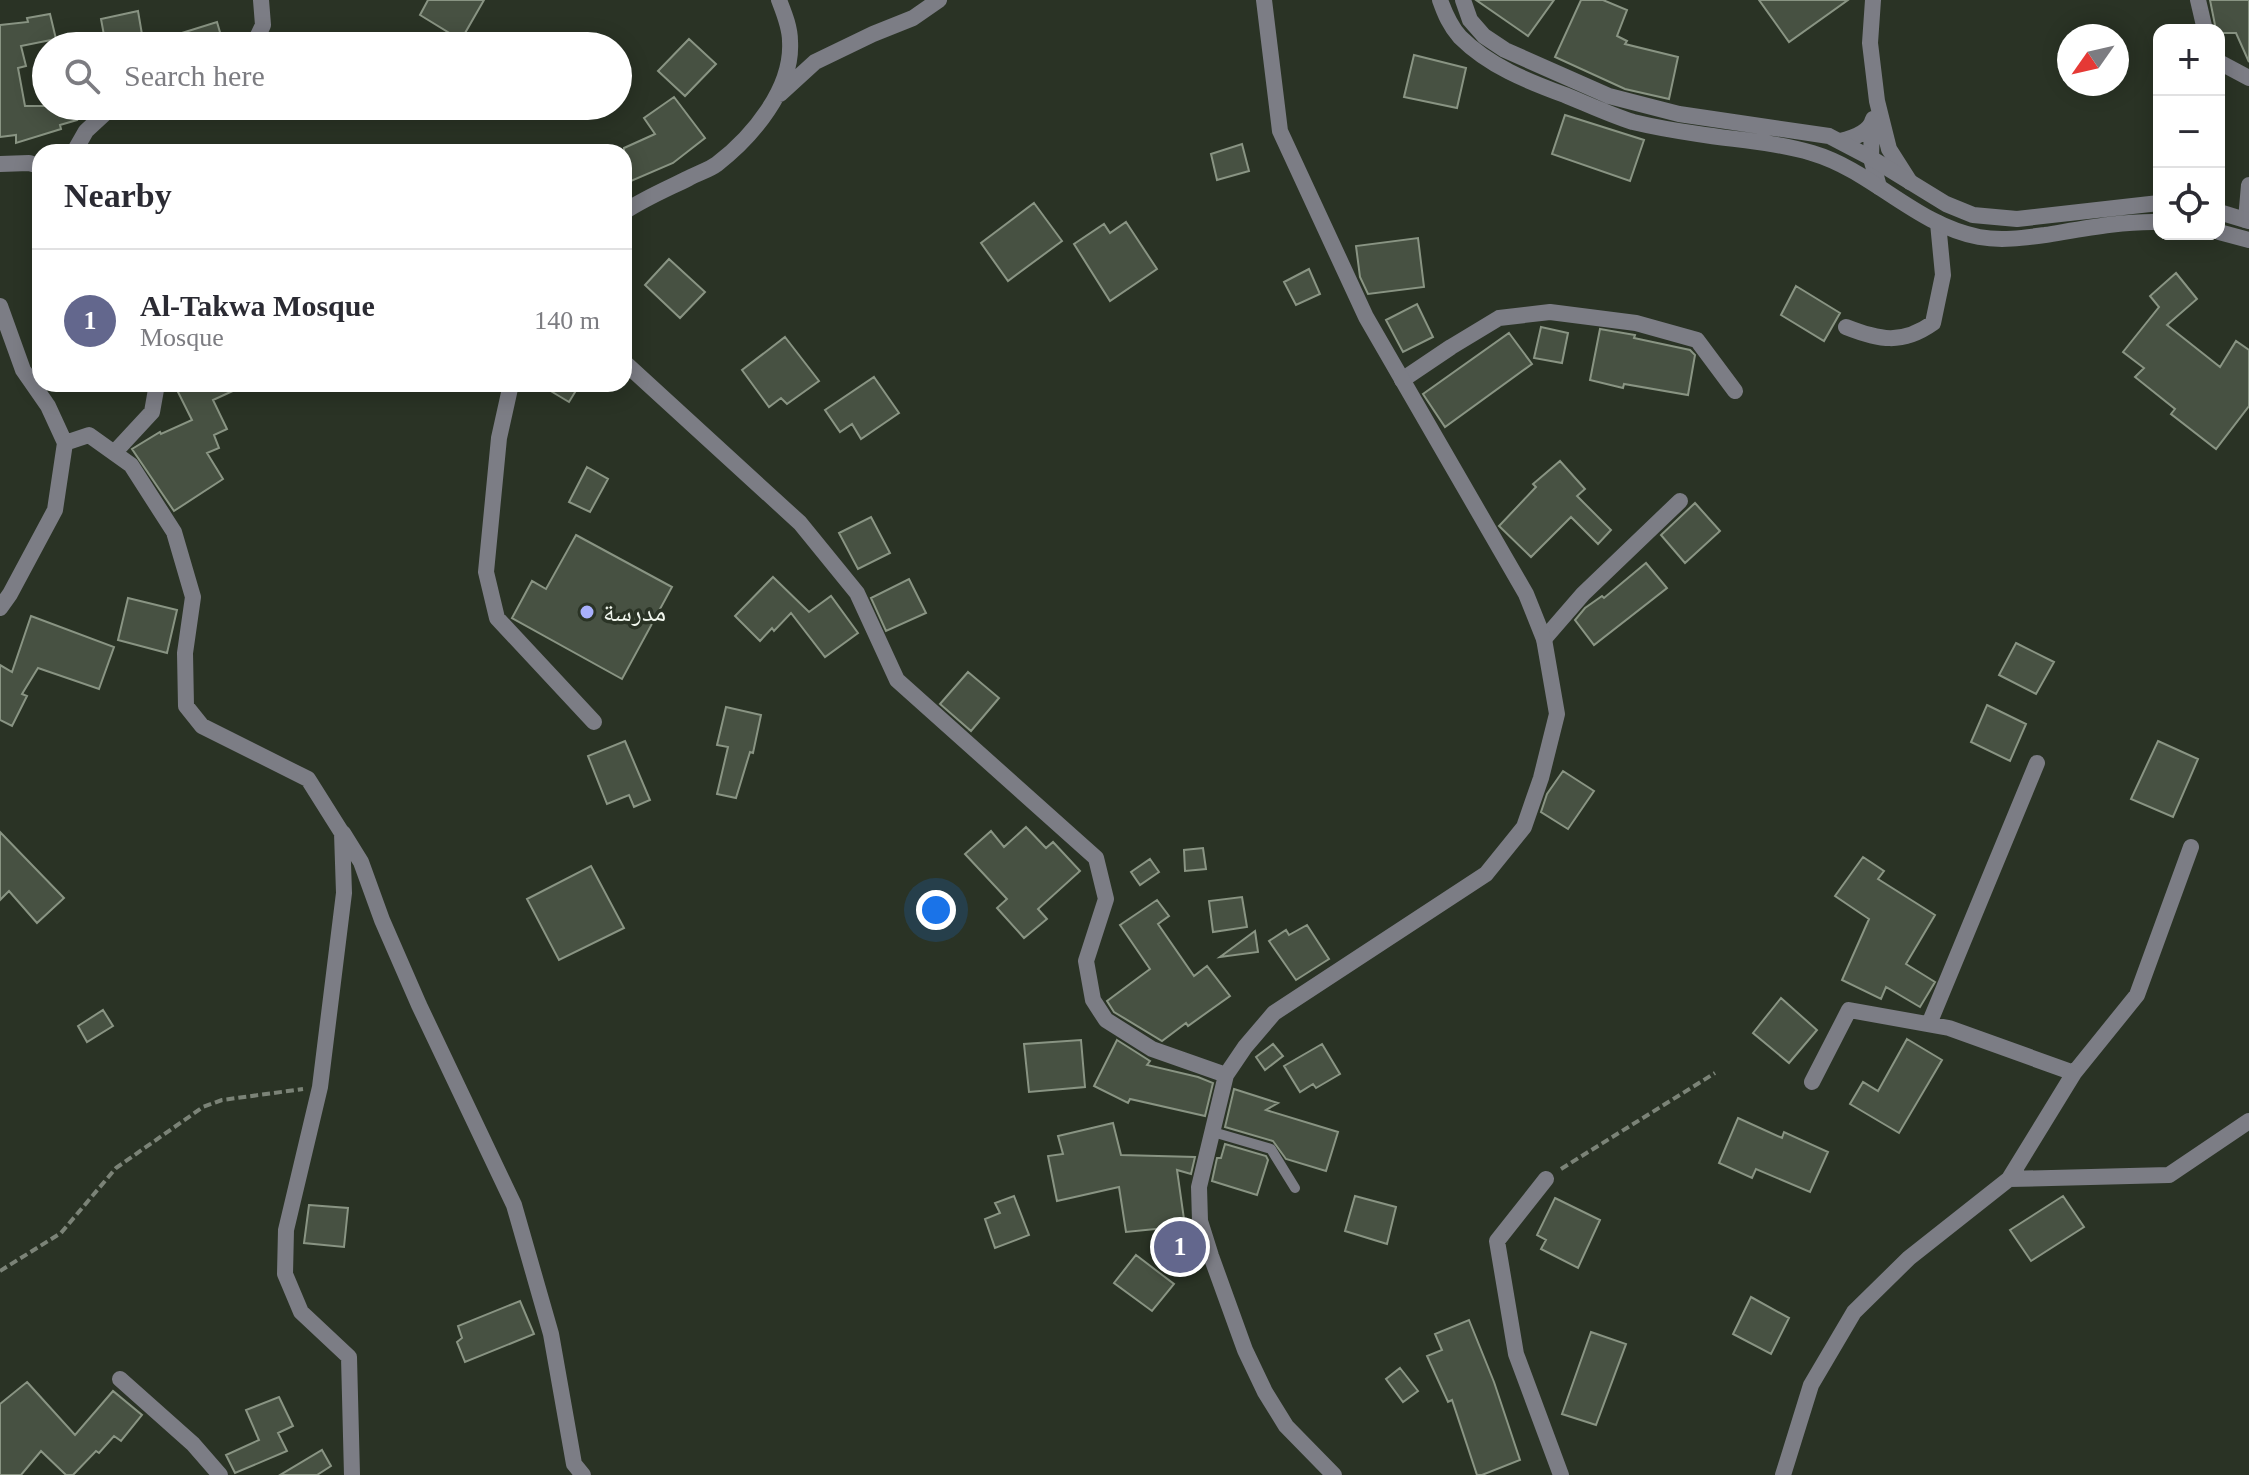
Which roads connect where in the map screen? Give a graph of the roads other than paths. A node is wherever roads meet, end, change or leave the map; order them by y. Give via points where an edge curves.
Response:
1 (261, 0) edge
2 (779, 0) edge
3 (939, 0) edge
4 (1264, 0) edge
5 (1440, 0) edge
6 (1463, 0) edge
7 (1873, 0) edge
8 (2198, 0) edge
9 (2204, 24) edge
10 (260, 32) edge
11 (2225, 65) edge
12 (2249, 78) edge
13 (776, 98) junction
14 (98, 120) edge
15 (1878, 127) junction
16 (1840, 141) junction
17 (79, 144) edge
18 (1871, 158) junction
19 (0, 164) edge
20 (32, 164) edge
21 (1845, 167) junction
22 (1911, 183) junction
23 (2249, 185) edge
24 (1879, 187) junction
25 (2153, 204) edge
26 (632, 207) edge
27 (2225, 214) edge
28 (2247, 221) edge
29 (2153, 222) edge
30 (1938, 223) junction
31 (2225, 234) edge
32 (2249, 240) edge
33 (0, 306) edge
34 (1846, 327) dead end
35 (632, 369) edge
36 (1402, 380) junction
37 (32, 383) edge
38 (1735, 391) dead end
39 (38, 392) edge
40 (156, 392) edge
41 (509, 392) edge
42 (65, 443) junction
43 (114, 453) junction
44 (1680, 501) dead end
45 (0, 608) edge
46 (1544, 639) junction
47 (594, 722) dead end
48 (2037, 763) dead end
49 (342, 833) junction
50 (2191, 847) dead end
51 (1929, 1024) junction
52 (2074, 1073) junction
53 (1226, 1075) junction
54 (1812, 1082) dead end
55 (2249, 1121) edge
56 (1213, 1132) junction
57 (1546, 1179) road end
58 (2009, 1179) junction
59 (1295, 1188) dead end
60 (120, 1379) dead end
61 (220, 1475) edge
62 (352, 1475) edge
63 (583, 1475) edge
64 (1334, 1475) edge
65 (1561, 1475) edge
66 (1783, 1475) edge

1 - 10 street
2 - 13 street via 791,42
3 - 13 street via 913,18 815,62
4 - 36 street via 1280,131 1366,317
5 - 21 street via 1446,18 1475,50 1502,69 1556,92 1631,121 1813,153
6 - 16 street via 1470,20 1505,50 1609,96 1679,114
7 - 15 street via 1870,43
8 - 9 street
11 - 12 street
13 - 26 street via 715,166
14 - 17 street
15 - 16 street
15 - 18 street via 1879,145
15 - 22 street
16 - 18 street
18 - 21 street
18 - 22 street
18 - 24 street
19 - 20 street
21 - 24 street
22 - 25 street via 1973,215 2017,219
23 - 28 street
24 - 30 street
27 - 28 street
29 - 30 street via 2012,239 1981,237
30 - 34 street via 1943,275 1933,323 1919,333 1894,338
31 - 32 street
33 - 37 street
35 - 53 street via 800,523 857,593 897,680 1096,858 1106,899 1086,961 1093,1000 1106,1020 1152,1049
36 - 38 street via 1499,318 1550,312 1636,323 1697,340
36 - 46 street via 1526,594
39 - 42 street
40 - 43 street via 152,412
41 - 47 street via 499,438 486,572 497,618
42 - 43 street via 89,435
42 - 45 street via 55,510
43 - 49 street via 131,465 174,532 193,597 185,653 186,706 202,726 308,779
44 - 46 street
46 - 53 street via 1557,714 1524,827 1486,874 1274,1013
48 - 51 street
49 - 62 street via 344,893 320,1087 286,1230 285,1274 301,1312 349,1357
49 - 63 street via 361,862 419,1005 514,1205 551,1334 574,1464
50 - 52 street via 2137,995
51 - 52 street
51 - 54 street via 1849,1010
52 - 58 street
53 - 56 street
55 - 58 street via 2169,1175
56 - 59 lane via 1271,1149
56 - 64 street via 1199,1187 1200,1221 1211,1256 1265,1392 1286,1426
57 - 65 street via 1497,1241 1516,1354
58 - 66 street via 1909,1258 1854,1312 1811,1385
60 - 61 street

